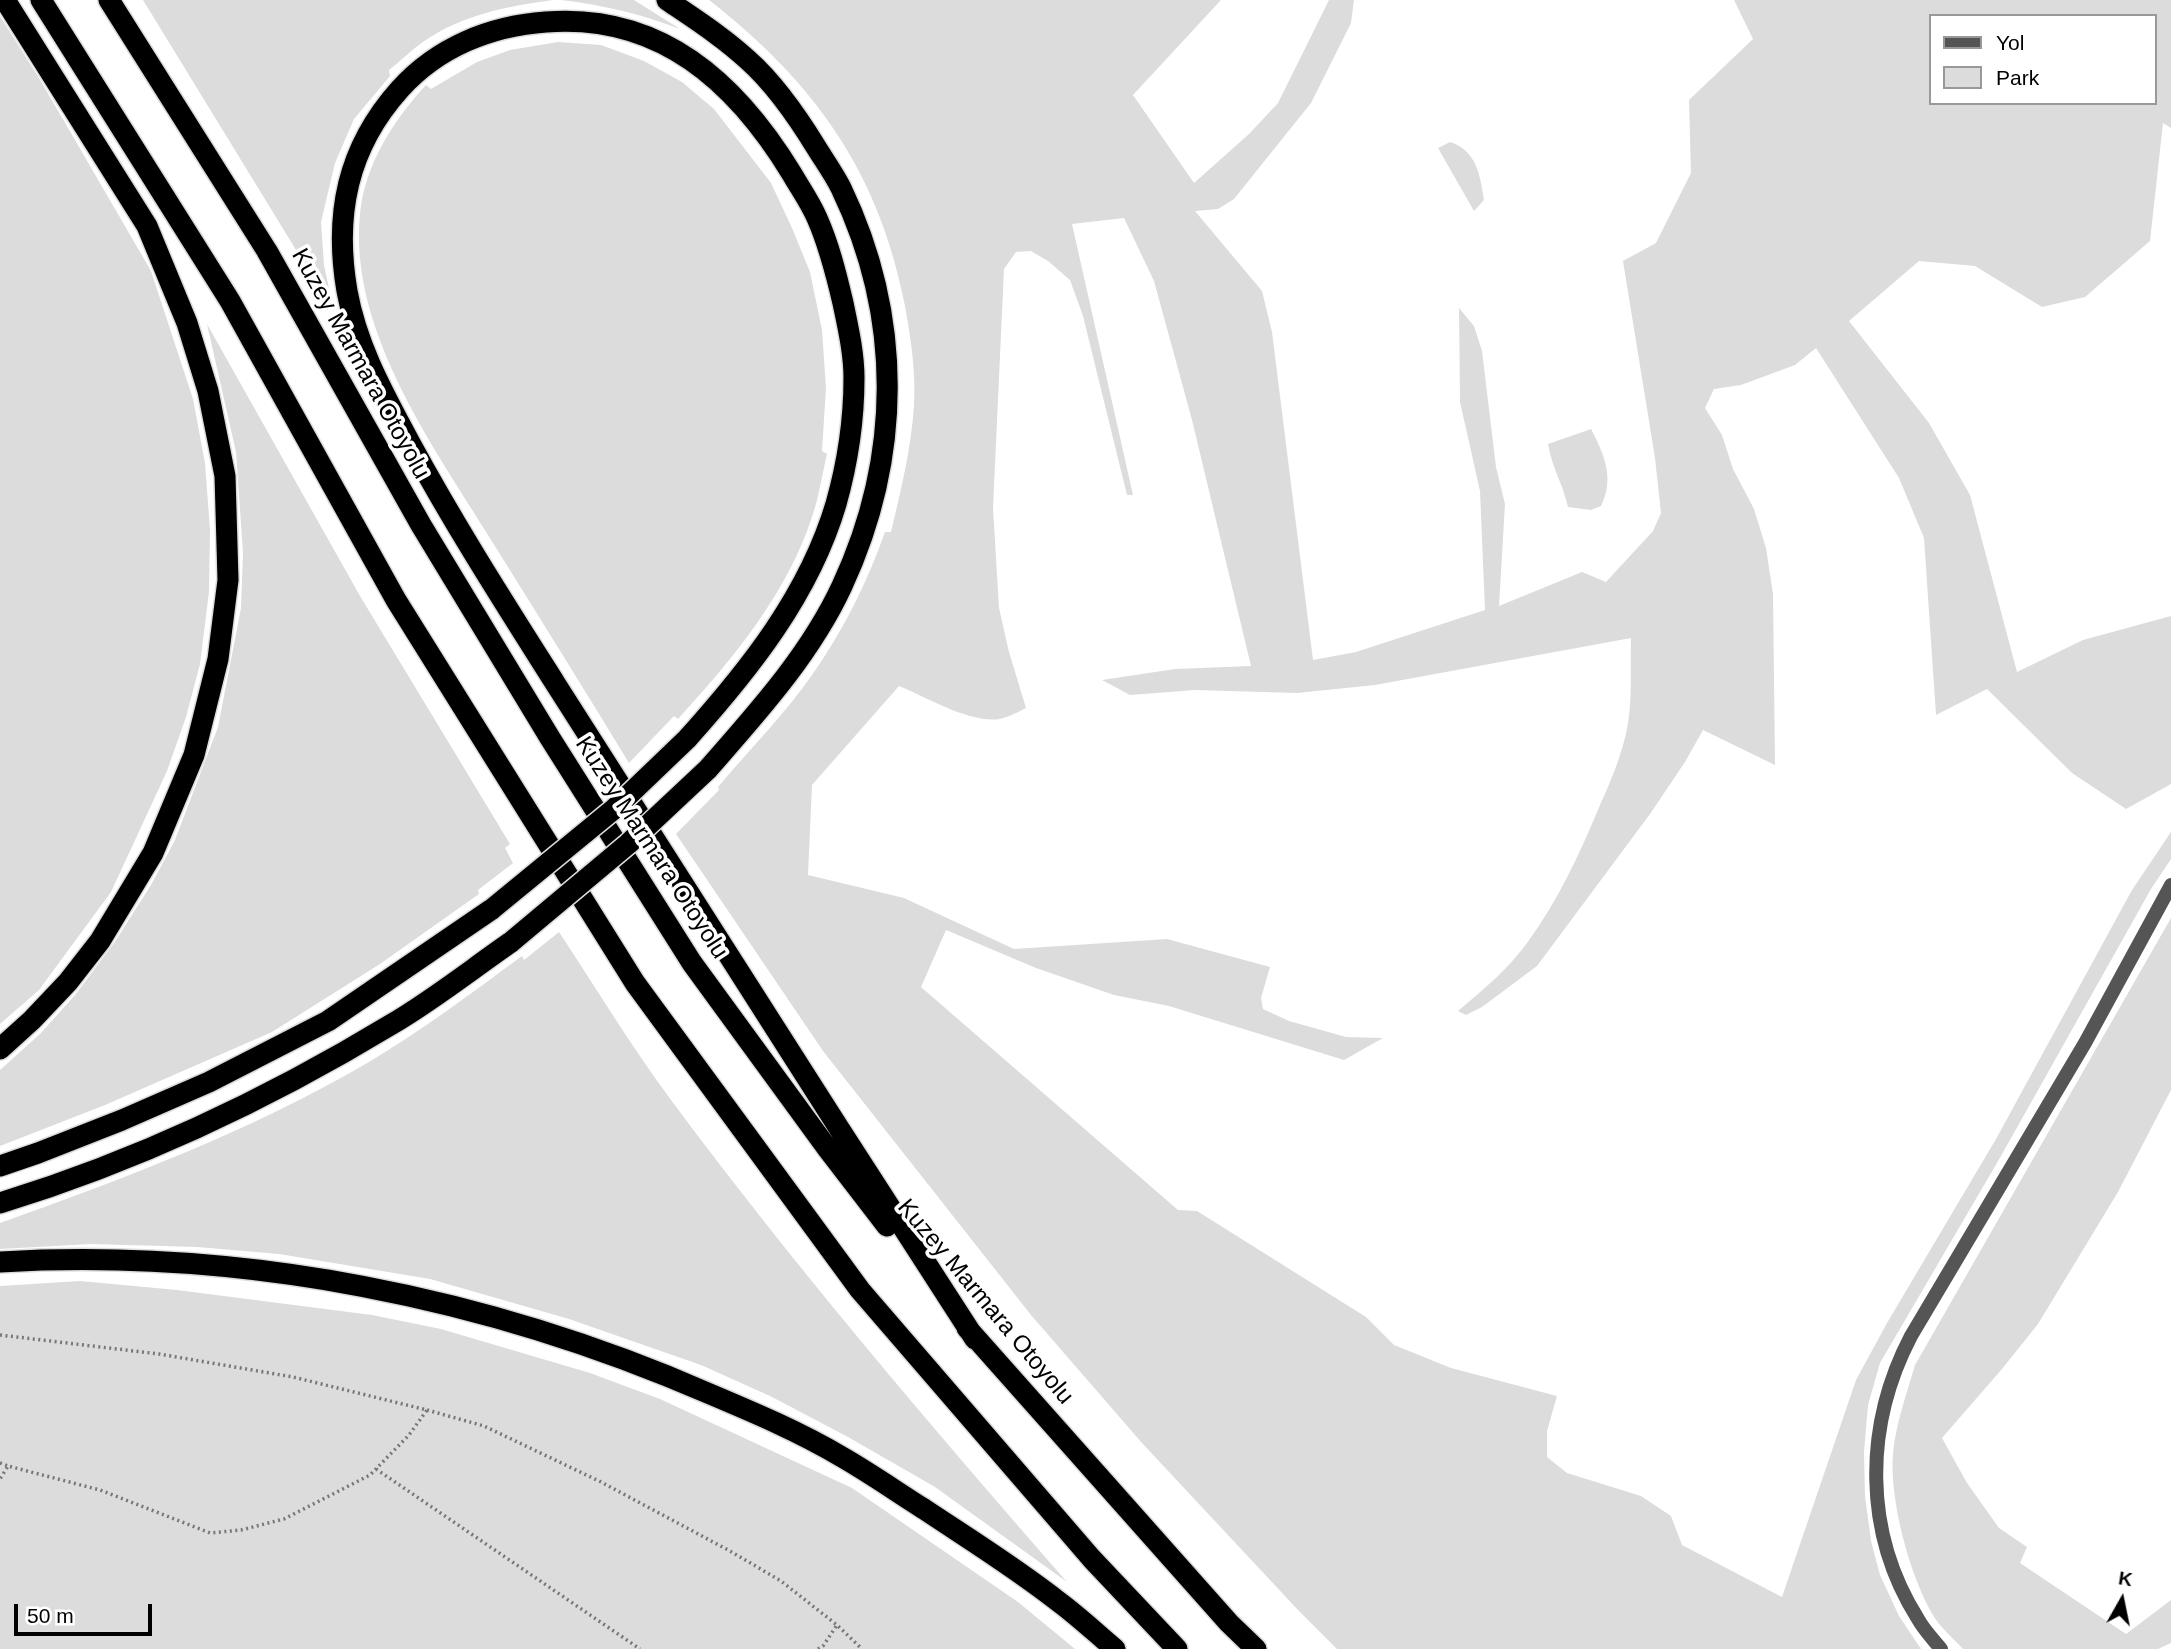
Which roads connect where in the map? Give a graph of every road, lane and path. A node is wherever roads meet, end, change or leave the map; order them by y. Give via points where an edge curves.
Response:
1 (5, 0) edge
2 (41, 0) edge
3 (109, 0) edge
4 (667, 0) edge
5 (2171, 885) edge
6 (0, 1049) edge
7 (0, 1166) edge
8 (0, 1203) edge
9 (0, 1262) edge
10 (0, 1335) edge
11 (975, 1339) junction
12 (427, 1410) junction
13 (0, 1462) edge
14 (8, 1466) junction
15 (376, 1469) junction
16 (0, 1479) edge
17 (836, 1625) junction
18 (640, 1649) edge
19 (818, 1649) edge
20 (862, 1649) edge
21 (1115, 1649) edge
22 (1177, 1649) edge
23 (1256, 1649) edge
24 (1941, 1649) edge

1 - 6 highway via 147,226 187,323 208,391 225,476 228,580 218,659 194,755 153,853 100,941 59,992
2 - 22 highway via 230,301 396,600 635,983 860,1290 1092,1559
3 - 11 highway, Kuzey Marmara Otoyolu via 267,251 421,525 692,963
4 - 8 highway, bridge via 749,61 781,97 840,185 860,232 883,330 888,383 885,442 869,521 841,588 788,673 708,769 628,844 511,942 394,1023 233,1110 93,1171
5 - 24 street via 2085,1043 1911,1336 1886,1395 1876,1459 1881,1524 1902,1589
7 - 11 highway, bridge via 209,1082 328,1021 492,909 614,809 687,740 783,618 808,573 836,503 854,375 834,263 815,212 774,145 739,100 705,69 667,45 625,28 573,20 523,23 481,34 450,48 413,74 386,104 351,171 342,215 347,290 362,347 450,517 721,946
9 - 21 highway via 133,1259 304,1277 374,1288 586,1345 761,1416 841,1456 1059,1602
10 - 12 path via 159,1354 293,1377
11 - 23 highway, Kuzey Marmara Otoyolu
12 - 15 path
12 - 17 path via 484,1426 601,1482 771,1575
13 - 14 path
14 - 15 path via 100,1490 211,1533 284,1520
14 - 16 path
15 - 18 path
17 - 19 path
17 - 20 path

